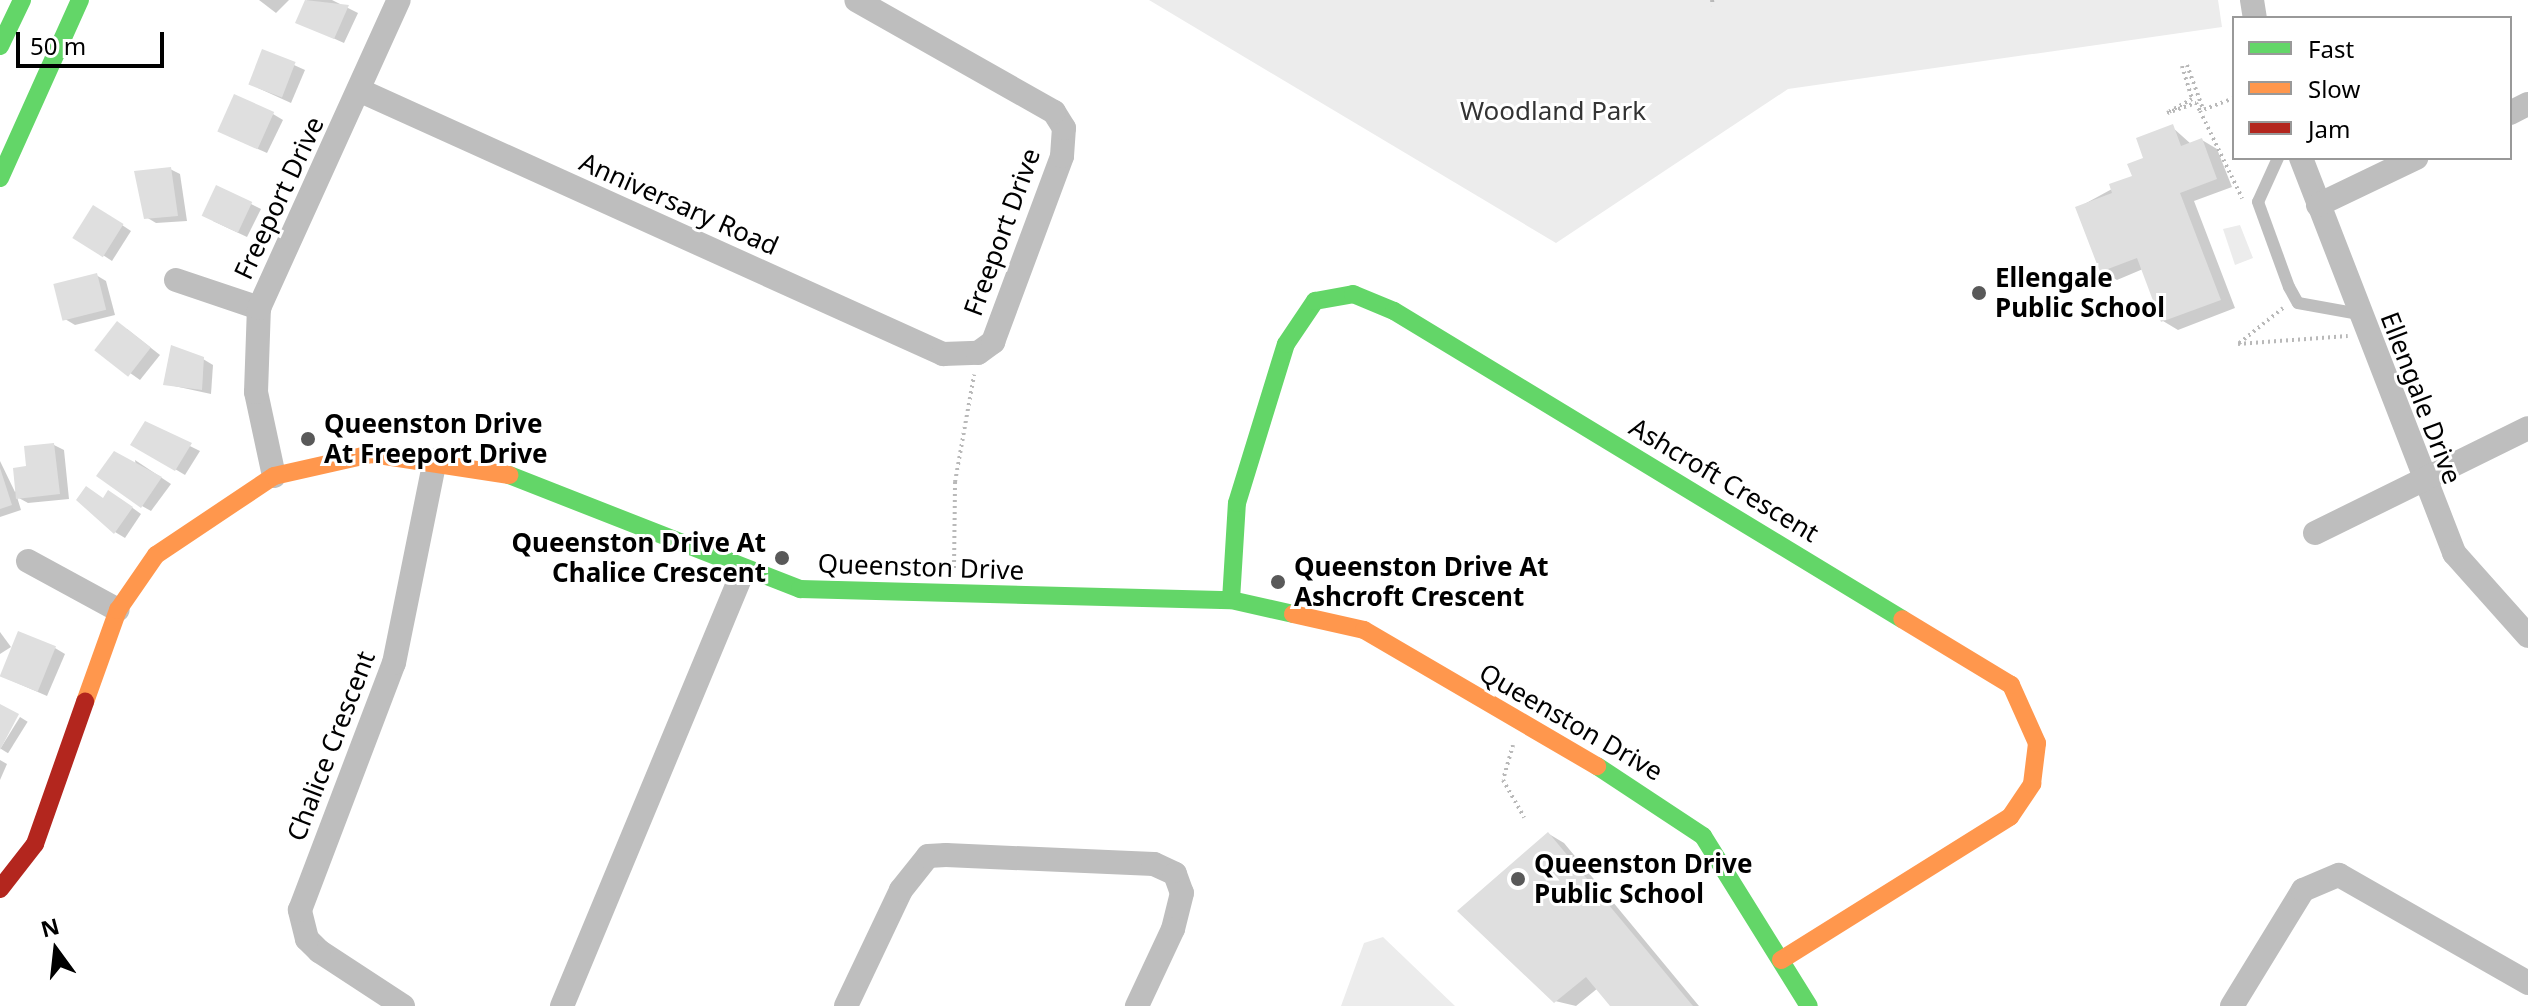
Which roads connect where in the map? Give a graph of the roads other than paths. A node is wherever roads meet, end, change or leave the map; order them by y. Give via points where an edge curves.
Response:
1 (22, 0) edge
2 (80, 0) edge
3 (399, 0) edge
4 (856, 0) edge
5 (0, 46) edge
6 (361, 91) junction
7 (2277, 160) edge
8 (2302, 160) edge
9 (2412, 160) edge
10 (0, 178) edge
11 (2318, 205) junction
12 (176, 280) dead end
13 (259, 308) junction
14 (2363, 324) junction
15 (978, 353) joint
16 (2528, 428) edge
17 (435, 460) junction
18 (274, 476) junction
19 (2421, 482) junction
20 (2315, 533) dead end
21 (28, 561) dead end
22 (743, 572) junction
23 (1231, 600) junction
24 (118, 610) junction
25 (2528, 636) edge
26 (0, 889) edge
27 (1781, 960) junction
28 (2528, 983) edge
29 (401, 1005) edge
30 (562, 1006) edge
31 (846, 1006) edge
32 (1137, 1006) edge
33 (1809, 1006) edge
34 (2232, 1006) edge

1 - 5 street
2 - 10 street
3 - 6 street, Freeport Drive
4 - 15 street, Freeport Drive via 1054,112 1064,128 1062,156 993,342
6 - 13 street, Freeport Drive
6 - 15 street, Anniversary Road via 943,354
7 - 14 lane via 2258,202 2289,287 2298,303
8 - 11 street, Ellengale Drive
9 - 11 street
11 - 14 street, Ellengale Drive
12 - 13 street
13 - 18 street, Freeport Drive via 256,392
14 - 19 street, Ellengale Drive
16 - 19 street
17 - 18 street, Queenston Drive via 339,457
17 - 22 street, Queenston Drive via 533,483
17 - 29 street, Chalice Crescent via 394,663 300,910 307,939 319,951
18 - 24 street, Queenston Drive via 156,555
19 - 20 street
19 - 25 street, Ellengale Drive via 2454,553
21 - 24 street
22 - 23 street, Queenston Drive via 800,589
22 - 30 street
23 - 27 street, Queenston Drive via 1364,630 1703,836
23 - 27 street, Ashcroft Crescent via 1237,503 1286,344 1315,301 1353,294 1394,311 2011,685 2037,743 2032,784 2010,817
24 - 26 street, Queenston Drive via 35,844
27 - 33 street, Queenston Drive
28 - 34 street via 2339,875 2303,890
31 - 32 street via 901,890 928,856 946,855 1154,864 1175,874 1182,893 1173,929

